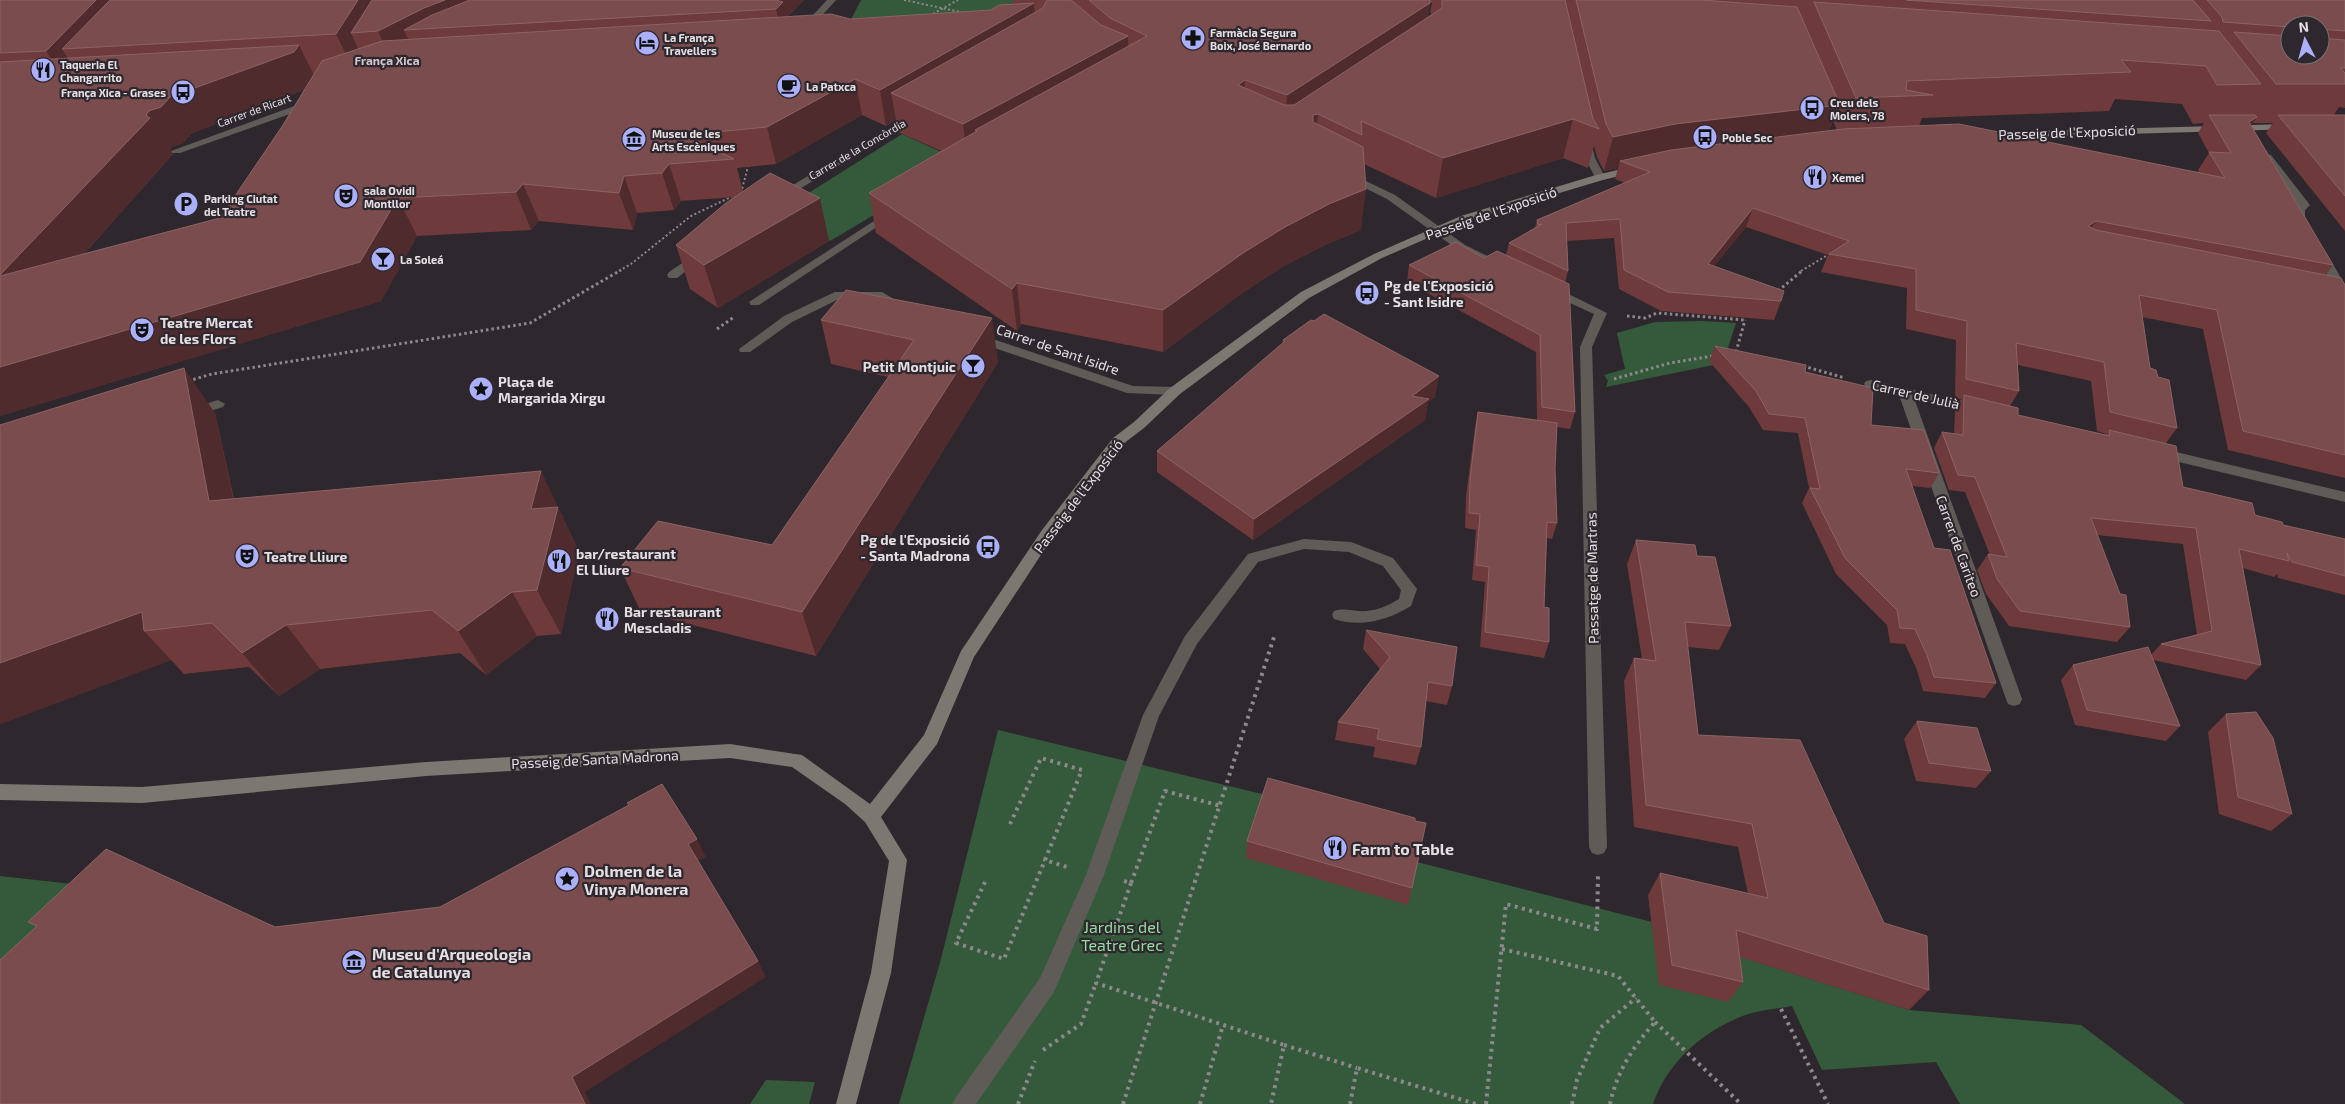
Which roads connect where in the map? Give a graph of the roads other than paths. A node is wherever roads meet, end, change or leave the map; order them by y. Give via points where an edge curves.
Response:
1 (832, 0) edge
2 (794, 40) edge
3 (320, 95) edge
4 (306, 104) junction
5 (924, 110) edge
6 (292, 122) edge
7 (2241, 123) junction
8 (2299, 127) edge
9 (1584, 130) edge
10 (1980, 135) edge
11 (176, 151) dead end
12 (1649, 166) edge
13 (1339, 171) edge
14 (1600, 177) junction
15 (766, 206) edge
16 (897, 210) edge
17 (1438, 229) junction
18 (712, 246) edge
19 (1514, 272) edge
20 (673, 275) dead end
21 (1540, 284) edge
22 (2330, 292) edge
23 (2344, 295) edge
24 (755, 302) dead end
25 (911, 313) edge
26 (965, 333) edge
27 (745, 350) dead end
28 (1871, 384) road end
29 (1175, 391) junction
30 (1905, 392) junction
31 (218, 404) dead end
32 (1995, 413) edge
33 (180, 416) edge
34 (2147, 450) edge
35 (2345, 497) edge
36 (1340, 615) dead end
37 (2014, 700) dead end
38 (0, 792) edge
39 (871, 816) junction
40 (1598, 847) dead end
41 (846, 1104) edge
42 (963, 1104) edge

1 - 2 street
3 - 4 street, Carrer de Ricart
4 - 6 street
4 - 11 street, Carrer de Ricart
5 - 15 street, Carrer de la Concòrdia via 789,189
7 - 8 street, Passeig de l'Exposició
7 - 10 street, Passeig de l'Exposició
7 - 23 street via 2304,205 2299,217
9 - 14 street via 1590,158
12 - 14 street, Passeig de l'Exposició
13 - 17 street via 1391,198
14 - 17 street, Passeig de l'Exposició
16 - 24 street
17 - 19 street via 1461,247
17 - 29 street, Passeig de l'Exposició via 1305,295
18 - 20 street
21 - 40 street, Passatge de Martras via 1601,313 1586,348
22 - 23 street
25 - 27 street via 882,296 835,296 788,319
26 - 29 street, Carrer de Sant Isidre via 1132,390
28 - 30 street, Carrer de Julià
29 - 39 street, Passeig de l'Exposició via 1118,441 1047,534 967,655 931,739
30 - 32 street, Carrer de Julià
30 - 37 street, Carrer de Cariteo
31 - 33 street
34 - 35 street
36 - 42 street via 1364,618 1386,614 1406,602 1409,589 1388,562 1351,547 1304,544 1253,558 1191,640 1150,715 1094,875 1047,985
38 - 39 street, Passeig de Santa Madrona via 142,795 426,769 730,751 796,760
39 - 41 street, Passeig de Santa Madrona via 898,860 881,973

